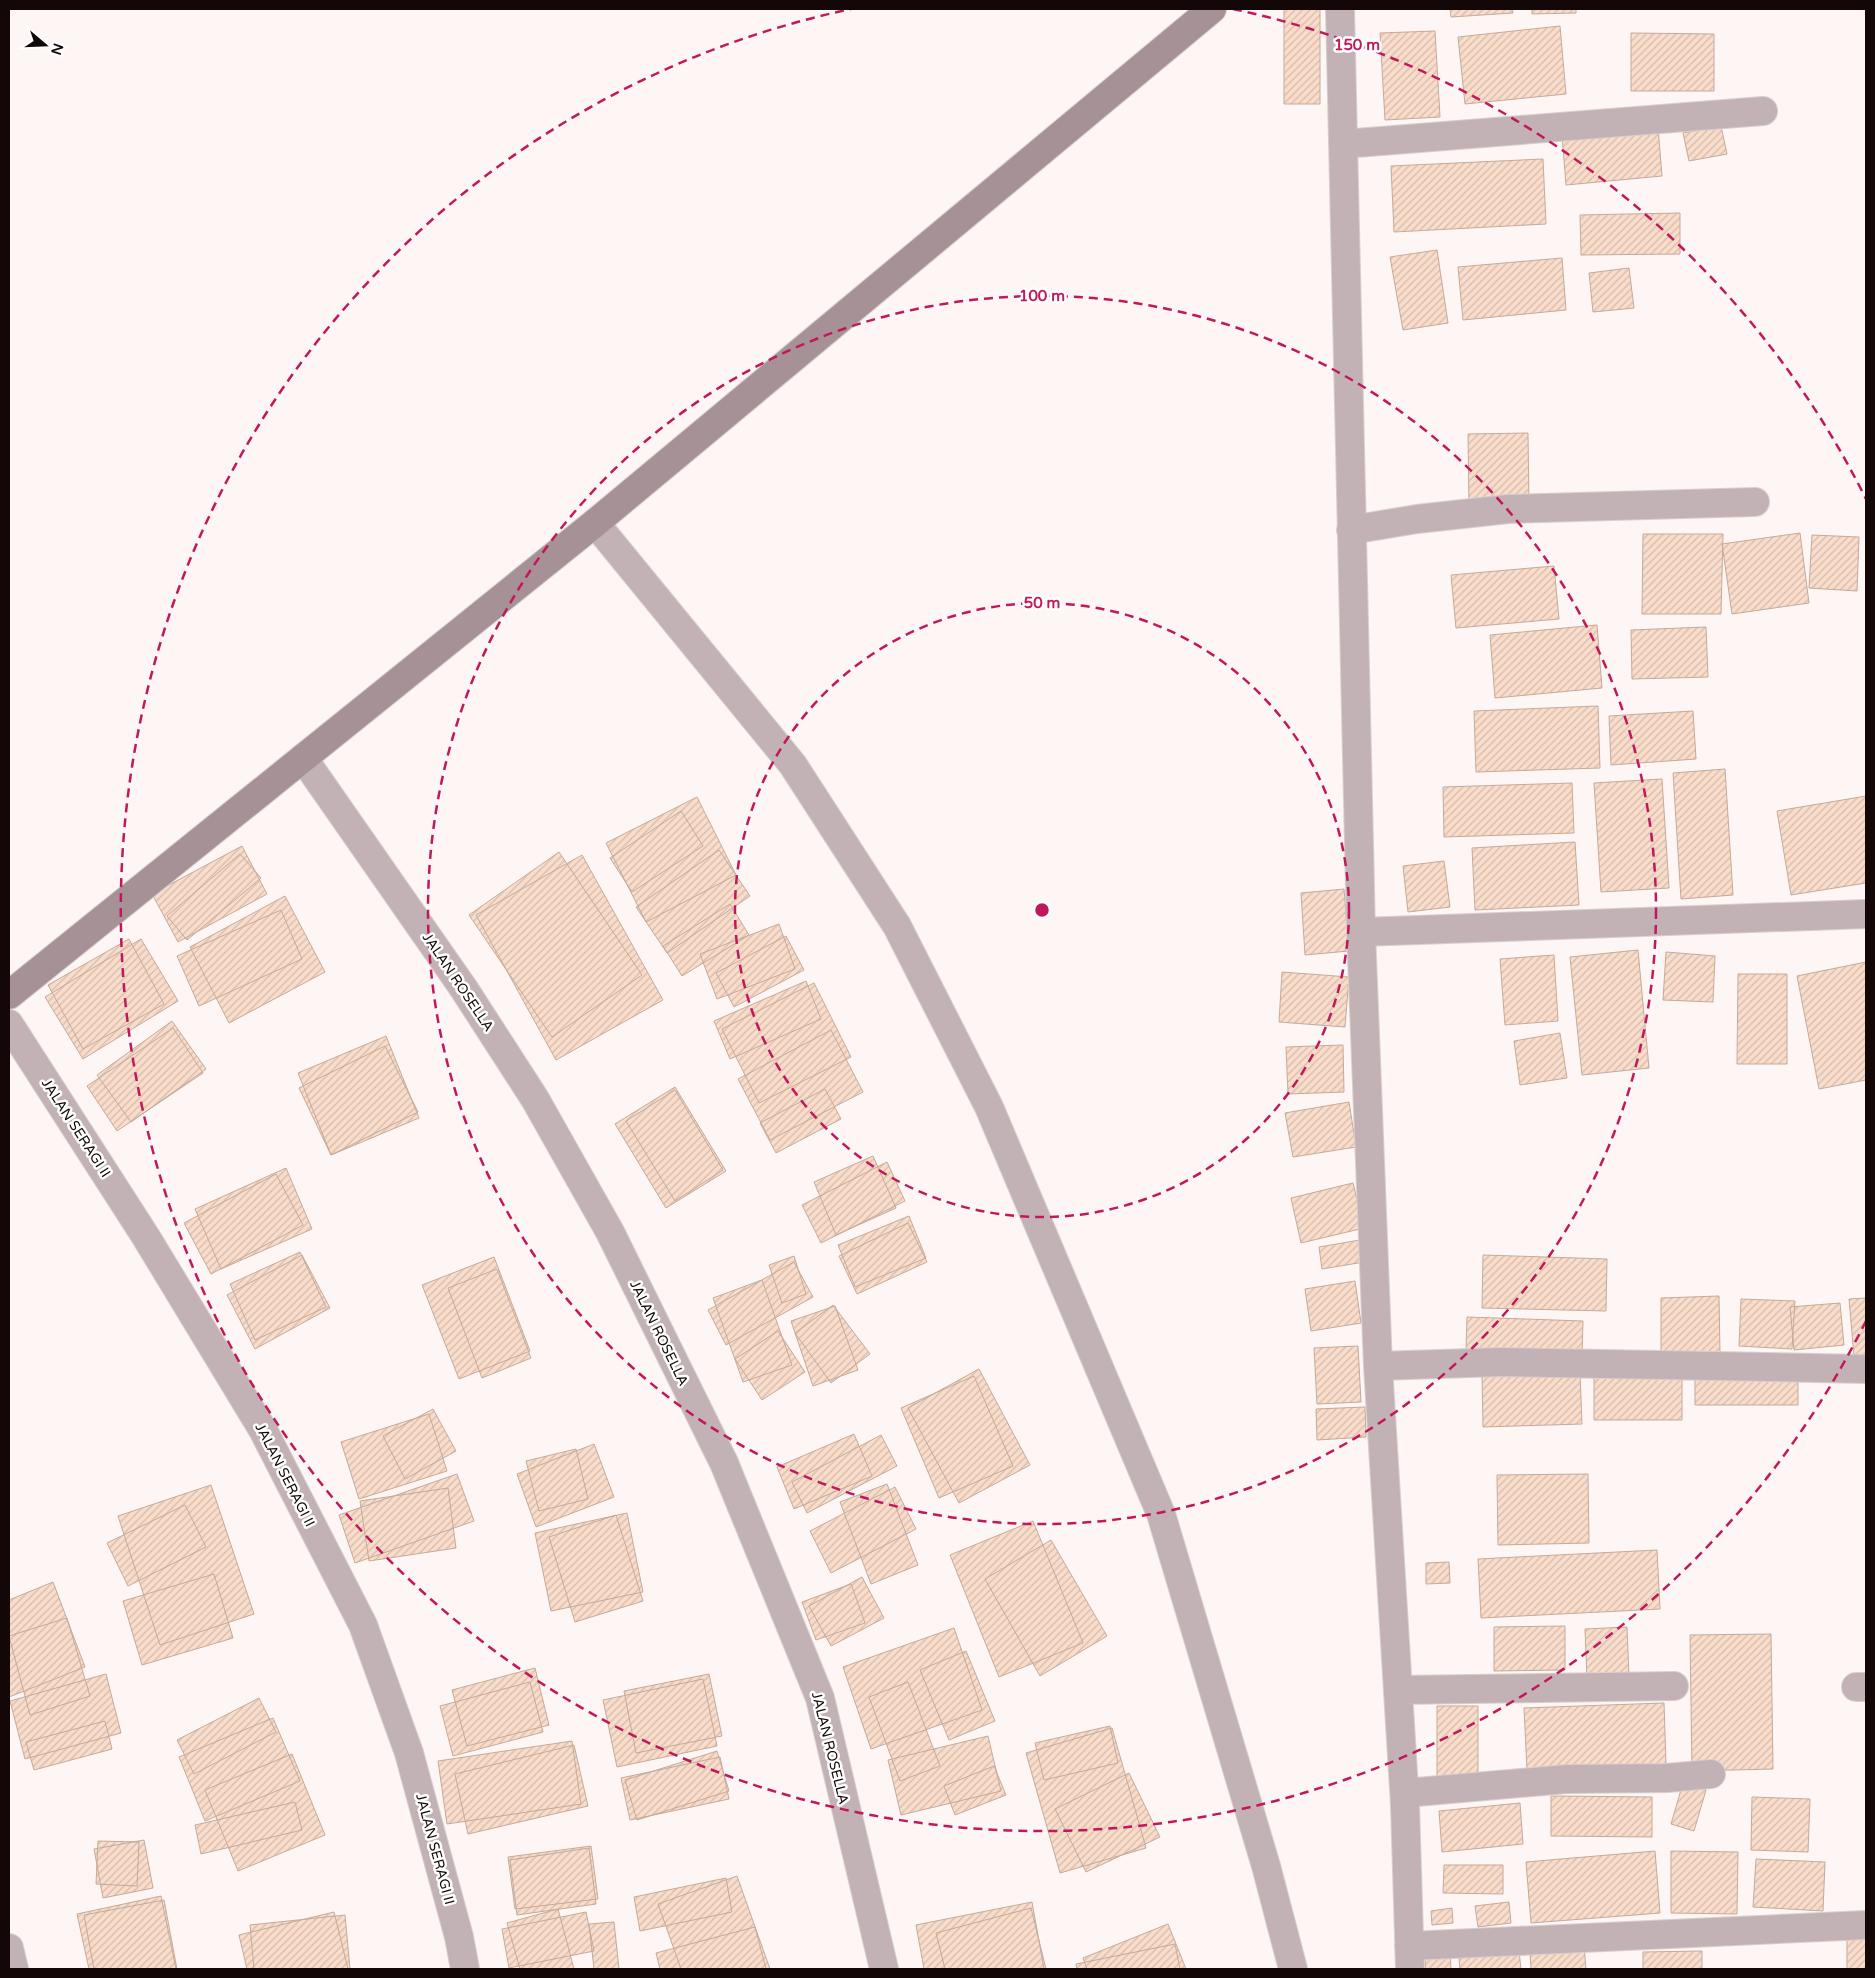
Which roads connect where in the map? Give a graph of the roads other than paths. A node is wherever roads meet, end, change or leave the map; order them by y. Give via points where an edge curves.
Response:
1 (1212, 9) edge
2 (1340, 9) edge
3 (1763, 111) dead end
4 (1342, 144) junction
5 (1755, 502) dead end
6 (595, 523) junction
7 (1351, 530) junction
8 (303, 758) junction
9 (1866, 914) edge
10 (1361, 932) junction
11 (9, 995) edge
12 (9, 1024) edge
13 (1378, 1366) junction
14 (1866, 1369) edge
15 (1674, 1686) dead end
16 (1399, 1690) junction
17 (1710, 1774) dead end
18 (1405, 1793) junction
19 (1866, 1925) edge
20 (9, 1948) edge
21 (1409, 1957) edge
22 (14, 1969) edge
23 (465, 1969) edge
24 (884, 1969) edge
25 (1293, 1969) edge

1 - 6 street
2 - 4 street
3 - 4 street
4 - 7 street
5 - 7 street via 1508,509
6 - 8 street
6 - 25 street via 792,765 897,926 989,1108 1161,1514 1266,1866
7 - 10 street
8 - 11 street
8 - 24 street, JALAN ROSELLA via 464,989 535,1099 610,1232 724,1464 820,1698
9 - 10 street
10 - 13 street
12 - 23 street, JALAN SERAGI II via 146,1237 263,1430 363,1625 408,1753
13 - 14 street via 1501,1362
13 - 16 street
15 - 16 street
16 - 18 street
17 - 18 street via 1567,1779
18 - 21 street
19 - 21 street
20 - 22 street

